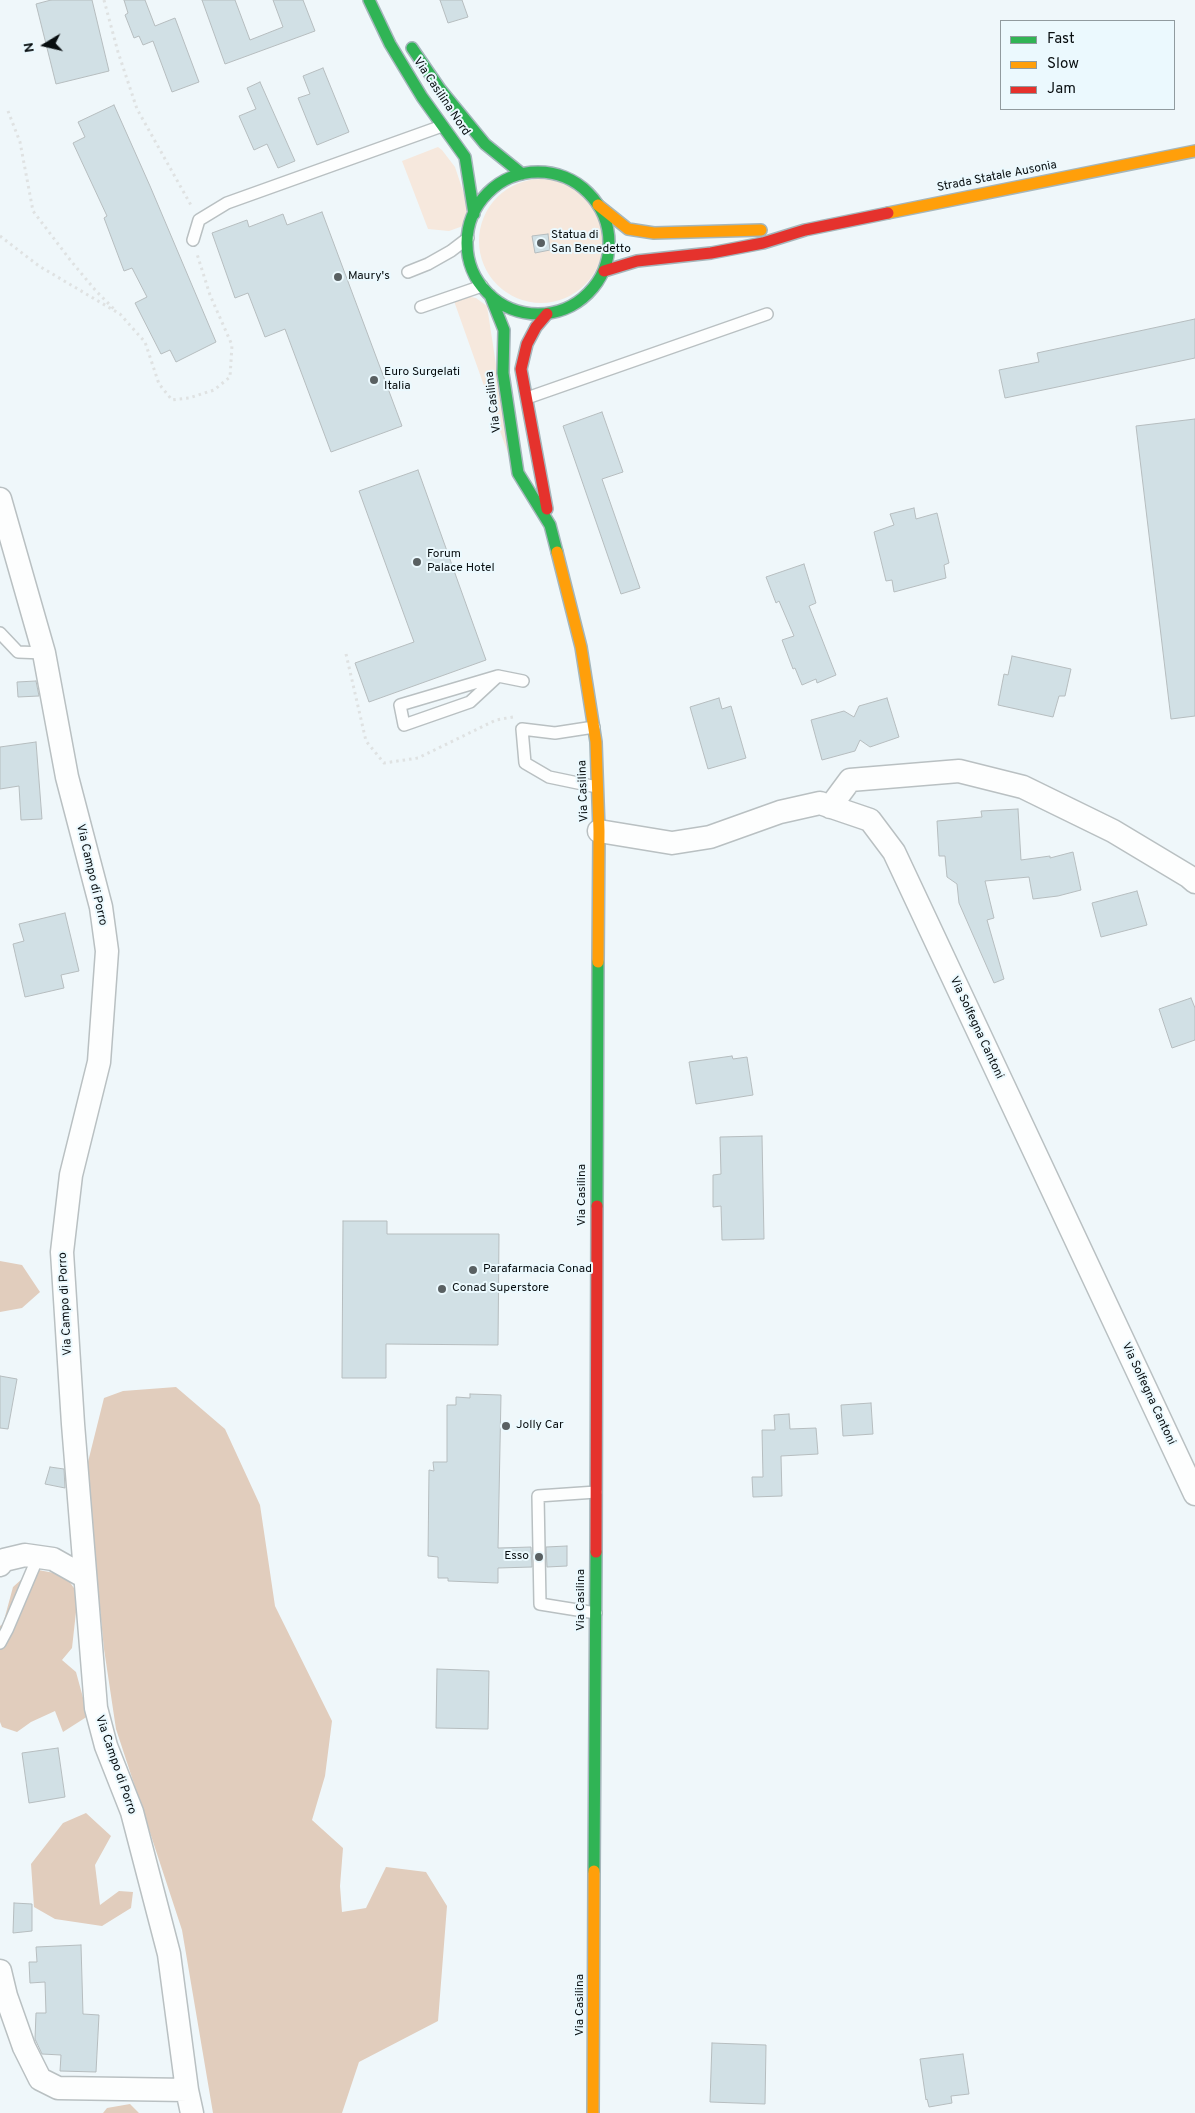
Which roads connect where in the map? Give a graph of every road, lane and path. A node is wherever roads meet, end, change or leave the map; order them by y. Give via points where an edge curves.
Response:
1 (104, 0) edge
2 (369, 0) edge
3 (374, 0) edge
4 (392, 21) dead end
5 (404, 36) dead end
6 (8, 111) dead end
7 (442, 126) junction
8 (1195, 151) edge
9 (522, 174) junction
10 (598, 205) junction
11 (474, 214) junction
12 (199, 220) junction
13 (805, 230) junction
14 (0, 236) edge
15 (468, 238) junction
16 (192, 240) joint
17 (604, 271) junction
18 (408, 272) dead end
19 (482, 286) junction
20 (490, 295) junction
21 (421, 306) dead end
22 (120, 314) junction
23 (547, 314) junction
24 (767, 314) dead end
25 (527, 398) junction
26 (0, 499) edge
27 (550, 525) junction
28 (0, 633) edge
29 (44, 653) junction
30 (498, 676) junction
31 (523, 681) dead end
32 (594, 727) junction
33 (597, 787) junction
34 (830, 807) junction
35 (599, 831) junction
36 (1195, 882) edge
37 (1188, 1459) edge
38 (596, 1492) junction
39 (1195, 1494) edge
40 (38, 1557) junction
41 (0, 1566) edge
42 (85, 1577) junction
43 (596, 1613) junction
44 (0, 1643) edge
45 (0, 1971) edge
46 (187, 2090) junction
47 (192, 2113) edge
48 (594, 2113) edge

1 - 12 path via 137,109
2 - 7 main road, Via Casilina Nord via 390,44
3 - 4 main road
5 - 9 main road, Via Casilina Nord via 485,144
6 - 22 path via 20,142 33,211 90,284
7 - 11 main road, Via Casilina Nord via 465,157
7 - 12 lane via 227,204
8 - 13 main road, Strada Statale Ausonia
9 - 10 main road via 557,174 587,191
9 - 11 main road via 502,182 485,196
10 - 13 main road, Strada Statale Ausonia via 628,229 654,233
10 - 17 main road via 607,226 609,249
11 - 15 main road
12 - 16 lane
13 - 17 main road, Strada Statale Ausonia via 763,243 636,261
14 - 22 path via 39,266
15 - 18 lane via 451,251
15 - 19 main road via 468,255
16 - 22 path via 210,295 232,345 230,377 214,390 172,400 159,384 145,342
17 - 23 main road via 581,300
19 - 20 main road
19 - 21 lane
20 - 23 main road via 507,307 526,313
20 - 27 main road, Via Casilina via 504,330 504,374 518,473
23 - 25 main road via 527,344 521,370
24 - 25 lane
25 - 27 main road
26 - 29 street, Via Campo di Porro
27 - 32 main road, Via Casilina via 581,647
28 - 29 lane via 18,652
29 - 42 street, Via Campo di Porro via 67,777 101,907 107,951 99,1062 70,1175 62,1252
30 - 30 lane via 400,705 404,725 470,702
30 - 31 lane
32 - 33 main road, Via Casilina
32 - 33 lane via 555,733 522,729 525,763 549,777
33 - 35 main road, Via Casilina
34 - 35 street, Via Solfegna Cantoni via 820,803 780,812 710,837 672,844
34 - 36 street via 850,780 959,771 1023,787 1113,831
34 - 37 street, Via Solfegna Cantoni via 870,820 894,852
35 - 38 main road, Via Casilina
37 - 39 street, Via Solfegna Cantoni
38 - 43 main road, Via Casilina
38 - 43 lane via 538,1496 540,1604
40 - 41 street via 25,1555 4,1560
40 - 42 street via 53,1559
40 - 44 lane
42 - 46 street, Via Campo di Porro via 96,1708 106,1746 132,1812 169,1954
43 - 48 main road, Via Casilina
45 - 46 street via 24,2047 40,2079 58,2088
46 - 47 street, Via Campo di Porro

